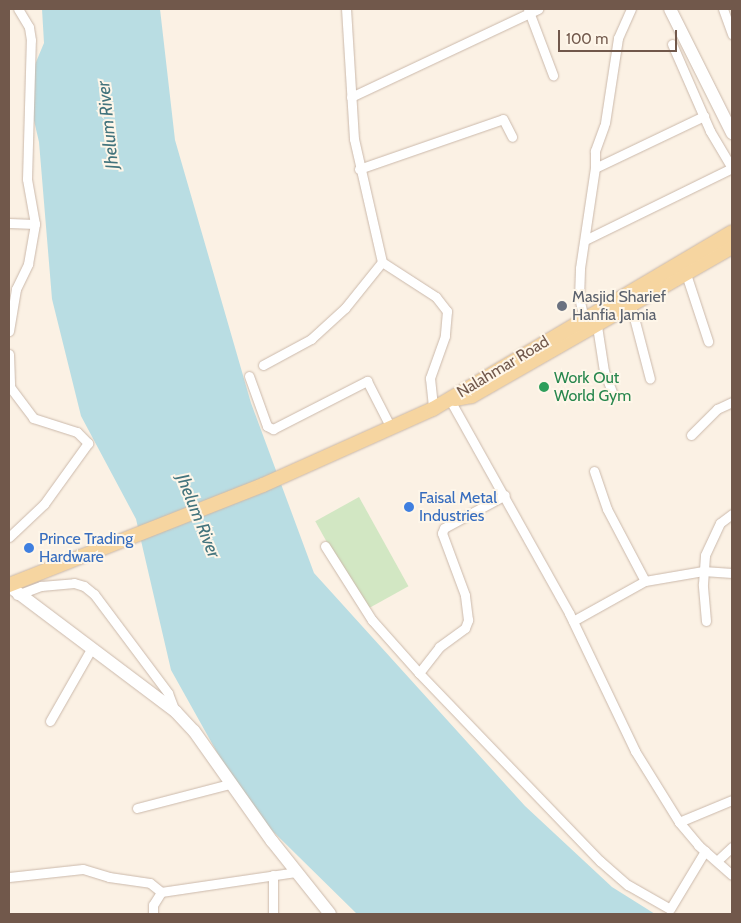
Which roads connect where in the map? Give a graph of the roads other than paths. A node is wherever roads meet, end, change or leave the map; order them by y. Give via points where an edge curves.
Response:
1 (18, 9) edge
2 (346, 9) edge
3 (538, 9) edge
4 (631, 9) edge
5 (670, 9) edge
6 (723, 9) edge
7 (528, 11) edge
8 (732, 34) edge
9 (672, 44) dead end
10 (553, 76) dead end
11 (351, 97) junction
12 (704, 116) junction
13 (732, 133) edge
14 (512, 137) dead end
15 (595, 168) junction
16 (732, 168) edge
17 (359, 169) junction
18 (9, 223) edge
19 (35, 224) junction
20 (732, 232) edge
21 (585, 240) junction
22 (732, 247) edge
23 (382, 262) junction
24 (686, 274) junction
25 (12, 289) edge
26 (631, 306) junction
27 (584, 319) junction
28 (597, 326) junction
29 (9, 331) edge
30 (708, 341) dead end
31 (9, 354) edge
32 (262, 365) dead end
33 (249, 376) dead end
34 (650, 379) dead end
35 (9, 388) edge
36 (613, 395) dead end
37 (450, 400) junction
38 (732, 402) edge
39 (433, 409) junction
40 (391, 428) junction
41 (691, 435) dead end
42 (594, 471) dead end
43 (505, 495) junction
44 (732, 514) edge
45 (9, 537) edge
46 (325, 546) dead end
47 (703, 571) junction
48 (732, 573) edge
49 (645, 581) junction
50 (11, 589) edge
51 (573, 621) junction
52 (706, 621) dead end
53 (91, 649) junction
54 (419, 673) junction
55 (176, 712) junction
56 (50, 721) dead end
57 (230, 784) junction
58 (732, 800) edge
59 (137, 808) dead end
60 (679, 822) junction
61 (732, 847) edge
62 (705, 852) junction
63 (718, 860) junction
64 (296, 872) junction
65 (273, 875) junction
66 (732, 875) edge
67 (9, 877) edge
68 (161, 892) junction
69 (153, 914) edge
70 (273, 914) edge
71 (330, 914) edge

1 - 19 street via 29,26 31,40 27,179
2 - 11 street
3 - 7 street
4 - 15 street via 618,38 604,125 595,151
5 - 13 street
6 - 8 street
7 - 10 street
7 - 11 street
9 - 12 street
11 - 17 street
12 - 15 street
12 - 16 street
14 - 17 street via 503,119
15 - 21 street
16 - 21 street
17 - 23 street
18 - 19 street
19 - 25 street via 28,264
20 - 27 main road, Nalahmar Road
21 - 27 street via 579,298
22 - 24 main road, Nalahmar Road
23 - 32 street via 345,308 311,339
23 - 39 street via 436,297 447,311 445,336 430,378
24 - 26 main road, Nalahmar Road
24 - 30 street
25 - 29 street
26 - 28 main road, Nalahmar Road
26 - 34 street
27 - 37 main road, Nalahmar Road
28 - 36 street via 604,371
28 - 37 main road, Nalahmar Road via 472,396
31 - 35 street
33 - 40 street via 267,426 273,429 367,380
35 - 45 street via 33,418 77,432 88,443 44,504
37 - 39 main road
37 - 43 street
38 - 41 street via 717,409
39 - 40 main road
40 - 50 main road via 263,485 111,543
42 - 49 street via 606,509
43 - 51 street
43 - 54 street via 444,528 442,533 464,595 468,620 465,628 438,647
44 - 47 street via 718,526 705,555
46 - 54 street via 372,620
47 - 48 street
47 - 49 street
47 - 52 street
49 - 51 street
50 - 53 street
50 - 55 street via 74,583 94,594 168,693
51 - 60 street via 636,751
53 - 55 street
53 - 56 street
54 - 62 street via 600,861 663,908 670,909
55 - 57 street via 194,731
57 - 59 street
57 - 64 street
58 - 60 street
60 - 62 street
61 - 63 street
62 - 63 street
63 - 66 street
64 - 65 street
64 - 71 street
65 - 68 street
65 - 70 street
67 - 68 street via 83,869 109,877 150,883
68 - 69 street via 153,905

